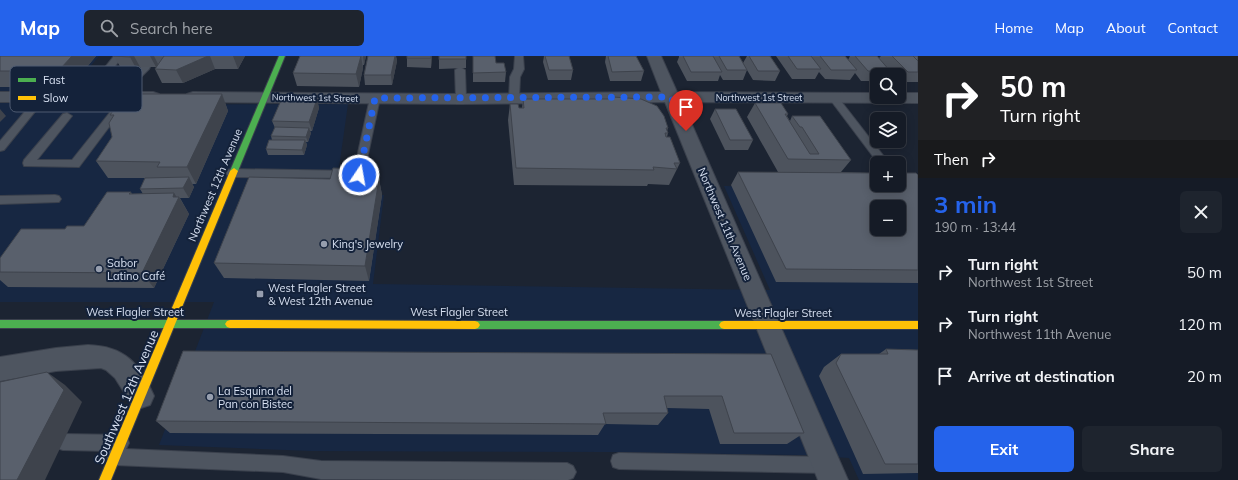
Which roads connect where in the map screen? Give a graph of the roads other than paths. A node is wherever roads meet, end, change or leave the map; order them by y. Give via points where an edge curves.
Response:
1 (118, 56) edge
2 (282, 56) edge
3 (519, 56) edge
4 (654, 56) edge
5 (110, 66) edge
6 (146, 67) dead end
7 (460, 70) edge
8 (142, 72) edge
9 (142, 97) edge
10 (671, 97) junction
11 (264, 98) junction
12 (375, 98) junction
13 (514, 98) junction
14 (834, 98) junction
15 (918, 98) edge
16 (461, 99) junction
17 (30, 112) edge
18 (111, 112) edge
19 (67, 116) dead end
20 (0, 148) edge
21 (879, 156) edge
22 (232, 172) junction
23 (55, 199) dead end
24 (0, 200) edge
25 (0, 324) edge
26 (171, 324) junction
27 (768, 325) junction
28 (918, 325) edge
29 (0, 369) edge
30 (141, 396) junction
31 (63, 442) dead end
32 (118, 450) junction
33 (619, 461) dead end
34 (567, 472) dead end
35 (830, 472) edge
36 (473, 476) edge
37 (105, 480) edge

1 - 5 lane
2 - 11 main road, Northwest 12th Avenue
3 - 13 lane
4 - 10 street, Northwest 11th Avenue
6 - 8 lane
7 - 16 lane
9 - 11 street, Northwest 1st Street
10 - 13 street, Northwest 1st Street
10 - 14 street, Northwest 1st Street
10 - 27 street, Northwest 11th Avenue
11 - 12 street, Northwest 1st Street
11 - 22 main road, Northwest 12th Avenue
12 - 16 street, Northwest 1st Street
12 - 22 lane via 359,175
13 - 16 street, Northwest 1st Street
14 - 15 street, Northwest 1st Street
14 - 21 lane
17 - 20 lane
18 - 19 lane via 75,164 28,163
22 - 26 main road, Northwest 12th Avenue
23 - 24 lane
25 - 26 main road, West Flagler Street
26 - 27 main road, West Flagler Street
26 - 30 main road, Southwest 12th Avenue
27 - 28 main road, West Flagler Street
27 - 35 street, Northwest 11th Avenue
29 - 30 street via 69,358 109,358 128,374
30 - 32 main road, Southwest 12th Avenue
31 - 32 lane
32 - 36 lane via 283,464 321,470
32 - 37 main road, Southwest 12th Avenue
33 - 35 lane
34 - 36 lane

